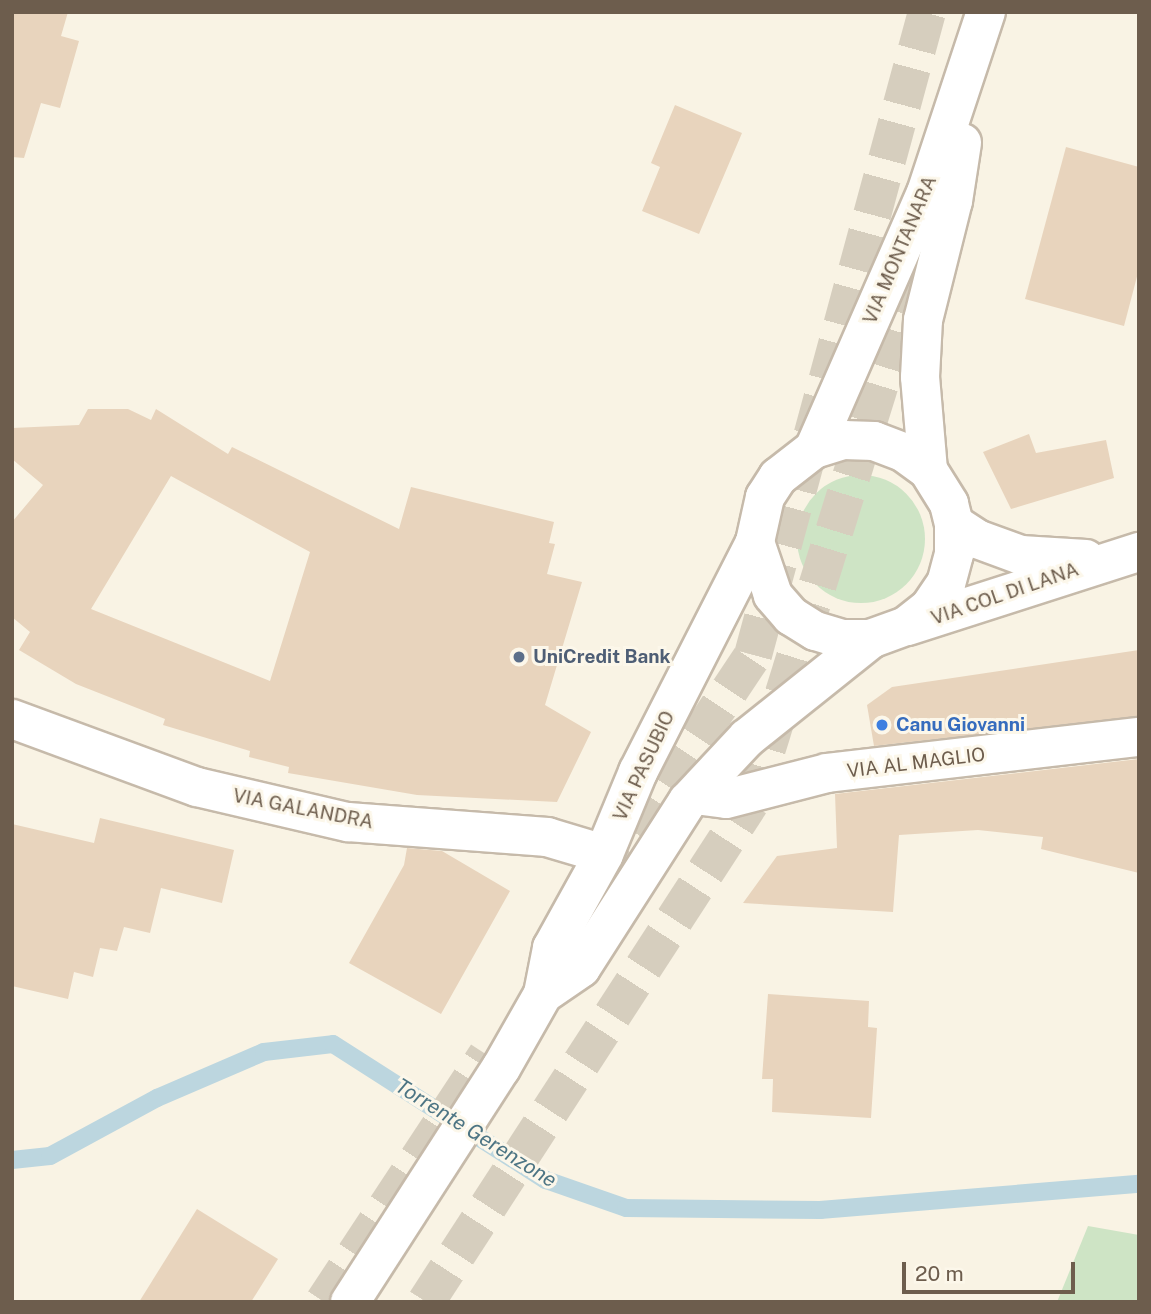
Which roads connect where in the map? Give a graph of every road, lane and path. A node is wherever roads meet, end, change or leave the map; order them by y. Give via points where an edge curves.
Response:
1 (982, 30) edge
2 (814, 449) junction
3 (928, 470) junction
4 (954, 524) junction
5 (755, 542) junction
6 (1139, 551) edge
7 (1102, 560) junction
8 (906, 626) junction
9 (871, 639) junction
10 (12, 719) edge
11 (1139, 737) edge
12 (695, 796) junction
13 (604, 854) junction
14 (543, 994) junction
15 (350, 1302) edge

1 - 2 street, VIA MONTANARA via 926,193
1 - 3 street, VIA MONTANARA via 953,201 923,320 920,377
2 - 3 street via 844,440 874,441 903,452
2 - 5 street via 778,477 765,497
3 - 4 street via 949,504
4 - 7 street, VIA COL DI LANA via 977,539 1021,555
4 - 8 street via 954,554 946,583 929,608
5 - 9 street via 772,595 791,616 815,631 842,639
5 - 13 street, VIA PASUBIO via 638,772
6 - 7 street, VIA COL DI LANA
7 - 8 street, VIA COL DI LANA via 947,617
8 - 9 street
9 - 12 street, VIA PASUBIO via 747,738
10 - 13 street, VIA GALANDRA via 197,787 335,819 547,837
11 - 12 street, VIA AL MAGLIO via 827,773 726,799
12 - 14 street, VIA PASUBIO via 580,968
13 - 14 street, VIA PASUBIO via 552,948
14 - 15 street, VIA PASUBIO via 501,1068

